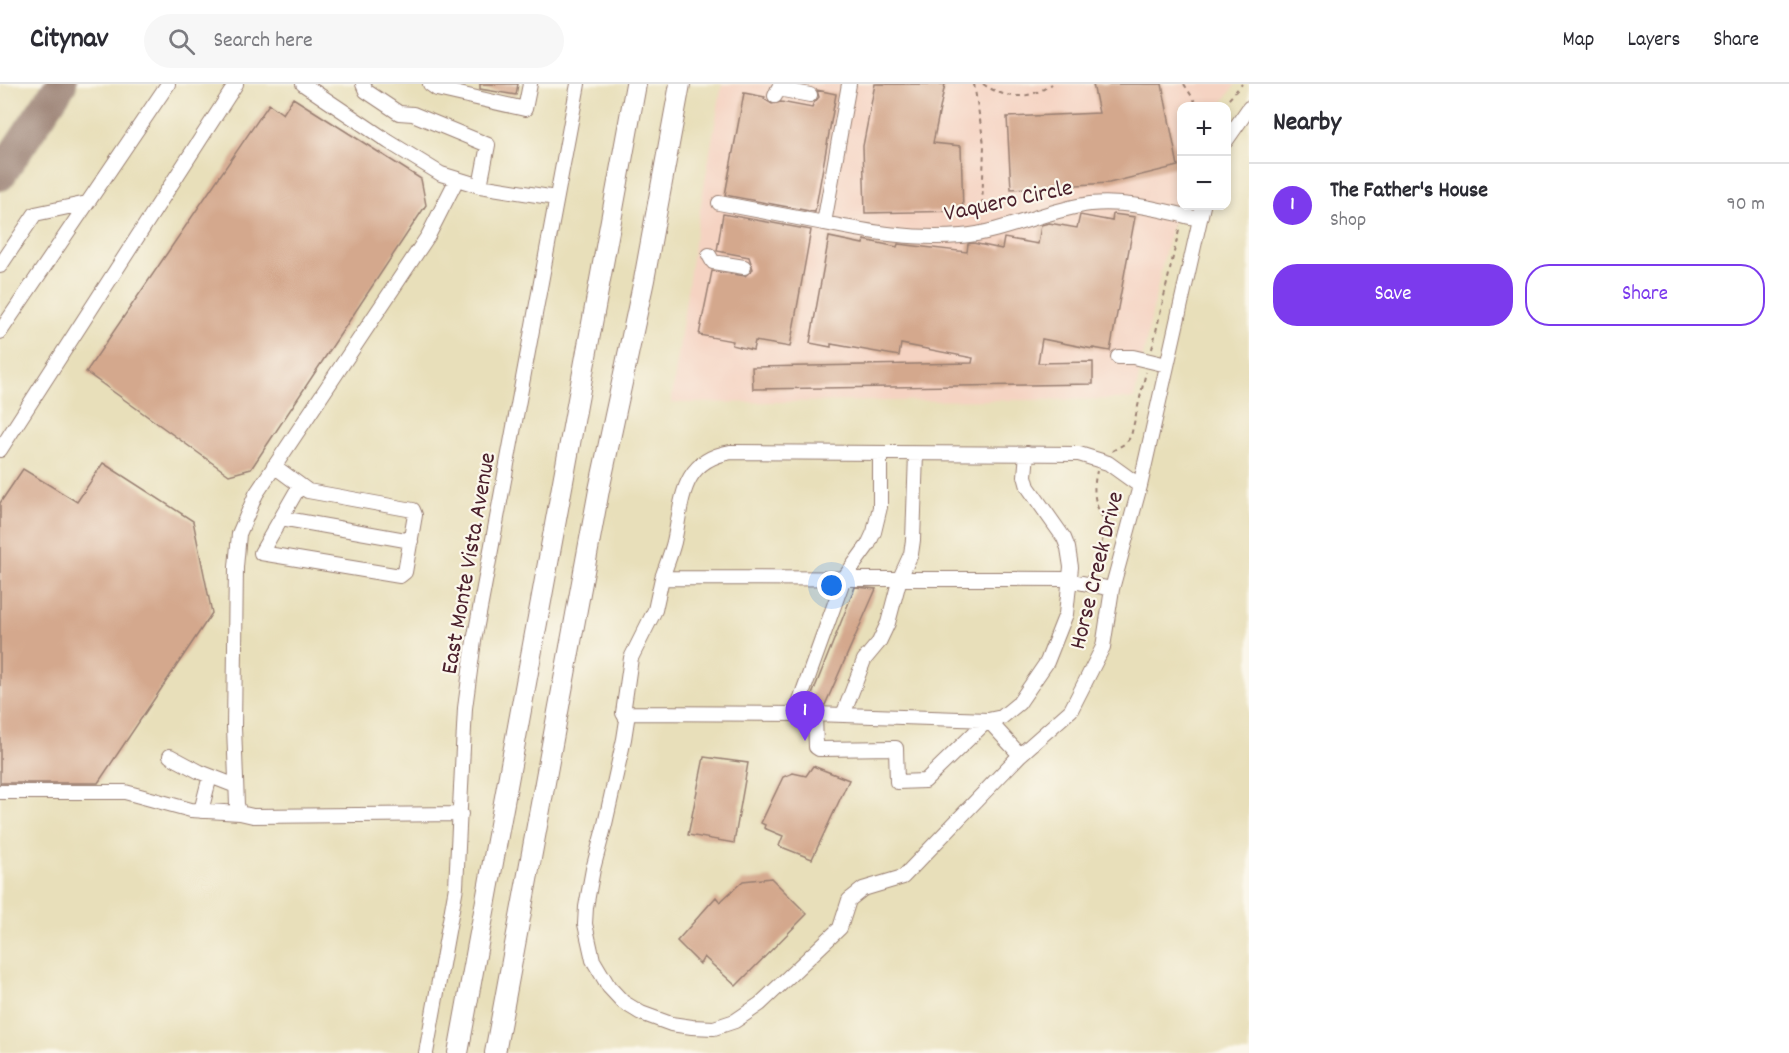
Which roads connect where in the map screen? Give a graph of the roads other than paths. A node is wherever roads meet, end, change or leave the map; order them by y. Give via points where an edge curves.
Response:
1 (168, 84) edge
2 (236, 84) edge
3 (303, 84) edge
4 (363, 84) edge
5 (430, 84) edge
6 (530, 84) edge
7 (578, 84) edge
8 (636, 84) edge
9 (680, 84) edge
10 (849, 84) edge
11 (810, 95) dead end
12 (775, 96) dead end
13 (1249, 108) edge
14 (1231, 135) edge
15 (457, 179) junction
16 (480, 186) junction
17 (556, 198) junction
18 (87, 203) junction
19 (719, 203) dead end
20 (1202, 210) edge
21 (1199, 219) junction
22 (824, 223) junction
23 (709, 255) dead end
24 (0, 266) edge
25 (744, 267) dead end
26 (0, 332) edge
27 (1118, 357) dead end
28 (1167, 365) junction
29 (0, 450) edge
30 (1027, 453) junction
31 (880, 454) junction
32 (916, 454) junction
33 (274, 466) junction
34 (300, 485) junction
35 (1140, 486) junction
36 (281, 518) junction
37 (411, 541) junction
38 (237, 551) junction
39 (261, 553) junction
40 (662, 578) junction
41 (844, 578) junction
42 (900, 578) junction
43 (1069, 580) junction
44 (1112, 589) junction
45 (623, 713) junction
46 (795, 714) junction
47 (815, 714) junction
48 (843, 716) junction
49 (987, 720) junction
50 (1020, 755) junction
51 (170, 756) dead end
52 (210, 776) junction
53 (236, 786) junction
54 (0, 792) edge
55 (201, 811) junction
56 (240, 813) junction
57 (461, 814) junction
58 (426, 1053) edge
59 (458, 1053) edge
60 (495, 1053) edge

1 - 18 street
2 - 29 street
3 - 15 street via 389,142 441,174
4 - 16 street via 366,91 399,113 413,114 488,145
5 - 6 street via 437,89 525,109
7 - 17 street, East Monte Vista Avenue
8 - 59 highway
9 - 60 highway via 644,280 599,490
10 - 22 street
11 - 12 street via 778,89
13 - 14 street
15 - 16 street
15 - 33 street via 428,236
16 - 17 street
17 - 57 street, East Monte Vista Avenue via 474,641 465,708
18 - 24 street via 35,214
18 - 26 street
19 - 22 street, Vaquero Circle
20 - 21 street, Horse Creek Drive
21 - 22 street, Vaquero Circle via 1146,207 1092,204 973,234 929,238 893,236
21 - 28 street, Horse Creek Drive
23 - 25 street via 713,262
27 - 28 street
28 - 35 street, Horse Creek Drive
30 - 32 street
30 - 35 street via 1079,454 1102,460
30 - 43 street via 1028,487 1064,538 1071,567
31 - 32 street
31 - 40 street via 718,454 691,475 683,489
31 - 41 street via 880,507 874,532
32 - 42 street via 913,540
33 - 34 street
33 - 38 street via 256,494 239,534
34 - 36 street
34 - 37 street via 308,490 413,510
35 - 44 street, Horse Creek Drive
36 - 37 street
36 - 39 street
37 - 39 street via 405,572 400,576
38 - 39 street
38 - 53 street
40 - 41 street
40 - 45 street via 655,610 631,658
41 - 42 street
41 - 46 street
42 - 43 street
42 - 48 street via 888,623 864,660
43 - 44 street
43 - 49 street via 1066,614 1047,662 1010,712
44 - 50 street, Horse Creek Drive via 1103,646 1071,710
45 - 46 street
45 - 50 street, Horse Creek Drive via 627,720 624,738 593,869 585,924 593,960 623,1002 641,1013 692,1028 714,1028 735,1021 760,1004 840,928 849,900 863,889 903,877
46 - 47 street
47 - 48 street
47 - 49 street via 815,742 819,749 897,748 897,782 925,781
48 - 49 street
49 - 50 street
51 - 52 street
52 - 53 street
52 - 55 street
53 - 56 street
54 - 55 street via 125,792
55 - 56 street
56 - 57 street
57 - 58 street, East Monte Vista Avenue via 456,887

